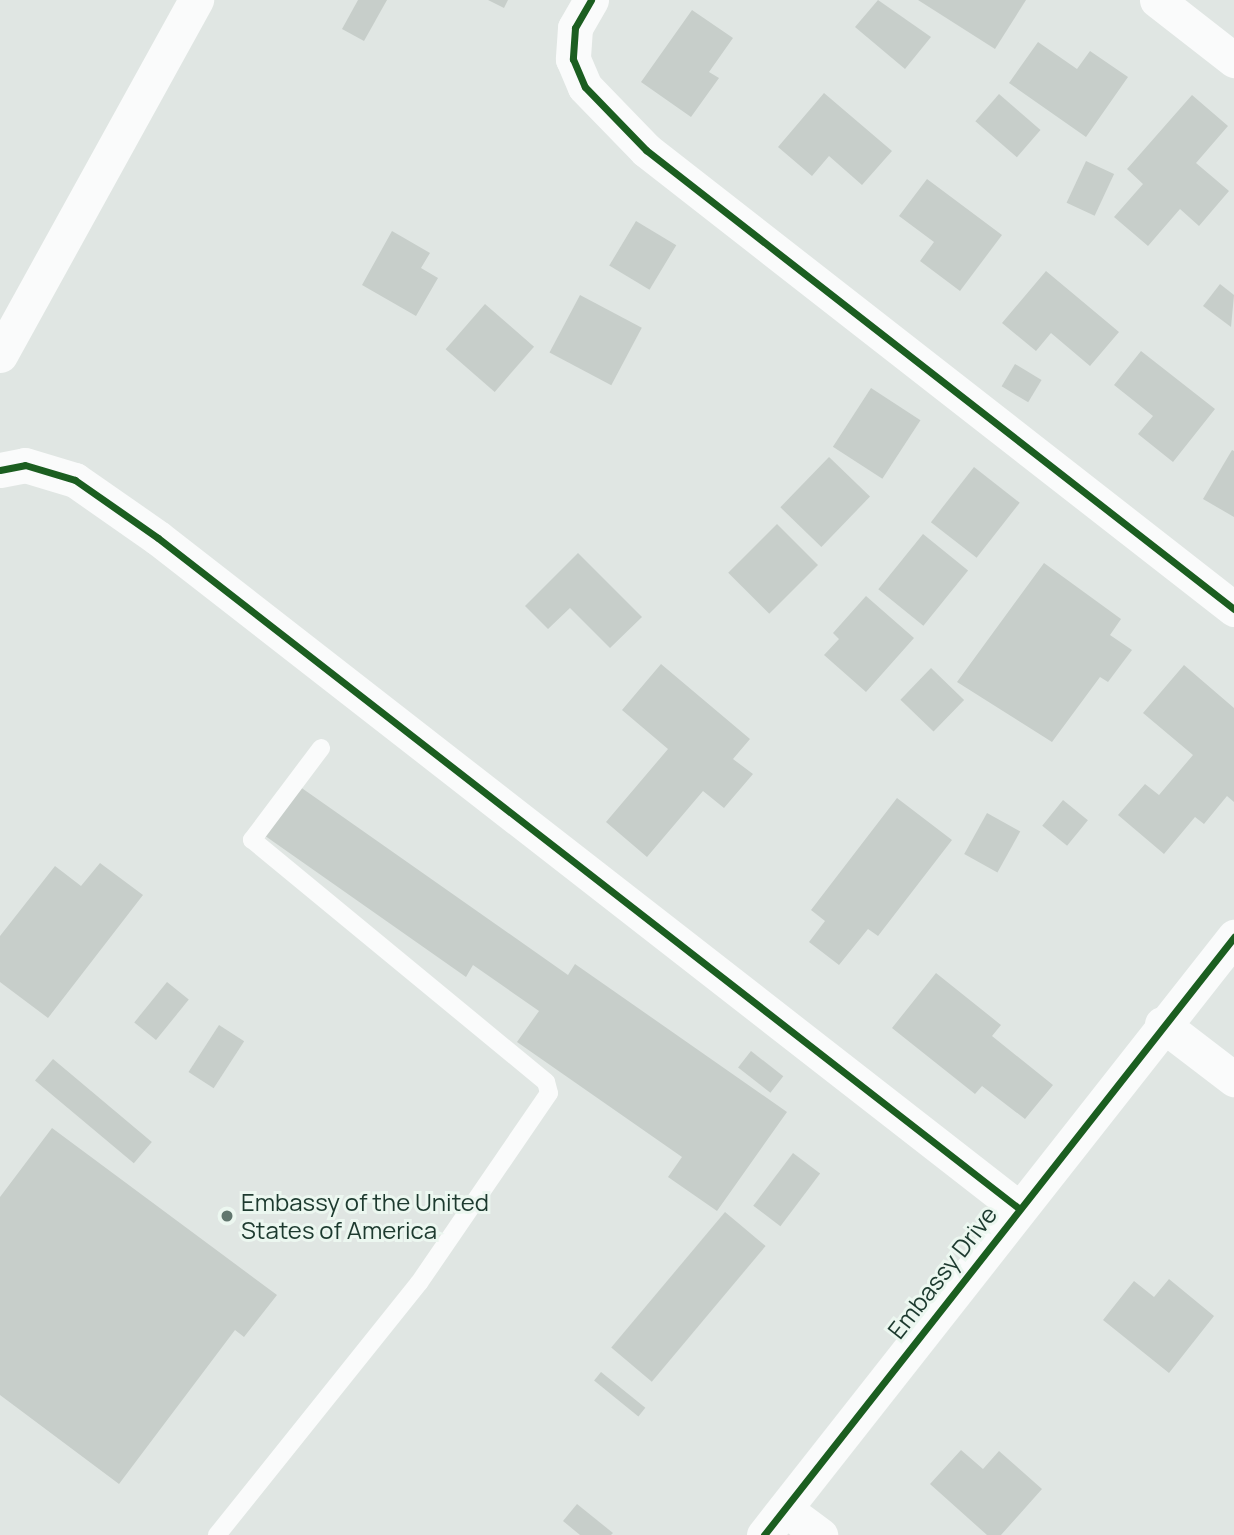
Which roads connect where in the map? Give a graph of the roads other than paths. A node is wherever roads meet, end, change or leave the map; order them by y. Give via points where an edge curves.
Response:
1 (196, 0) edge
2 (591, 0) edge
3 (1157, 0) edge
4 (1234, 60) edge
5 (0, 355) edge
6 (0, 470) edge
7 (1234, 609) edge
8 (321, 748) dead end
9 (1234, 937) edge
10 (1162, 1024) junction
11 (1234, 1079) edge
12 (1017, 1207) junction
13 (774, 1522) edge
14 (217, 1535) edge
15 (820, 1535) edge

1 - 5 street
2 - 7 street via 575,28 573,59 585,87 646,150
3 - 4 street
6 - 12 street via 25,465 75,480 158,538
8 - 14 lane via 252,840 546,1082 549,1093 547,1105 419,1283
9 - 10 street, Embassy Drive
10 - 11 street
10 - 12 street, Embassy Drive
12 - 13 street, Embassy Drive
13 - 15 street

